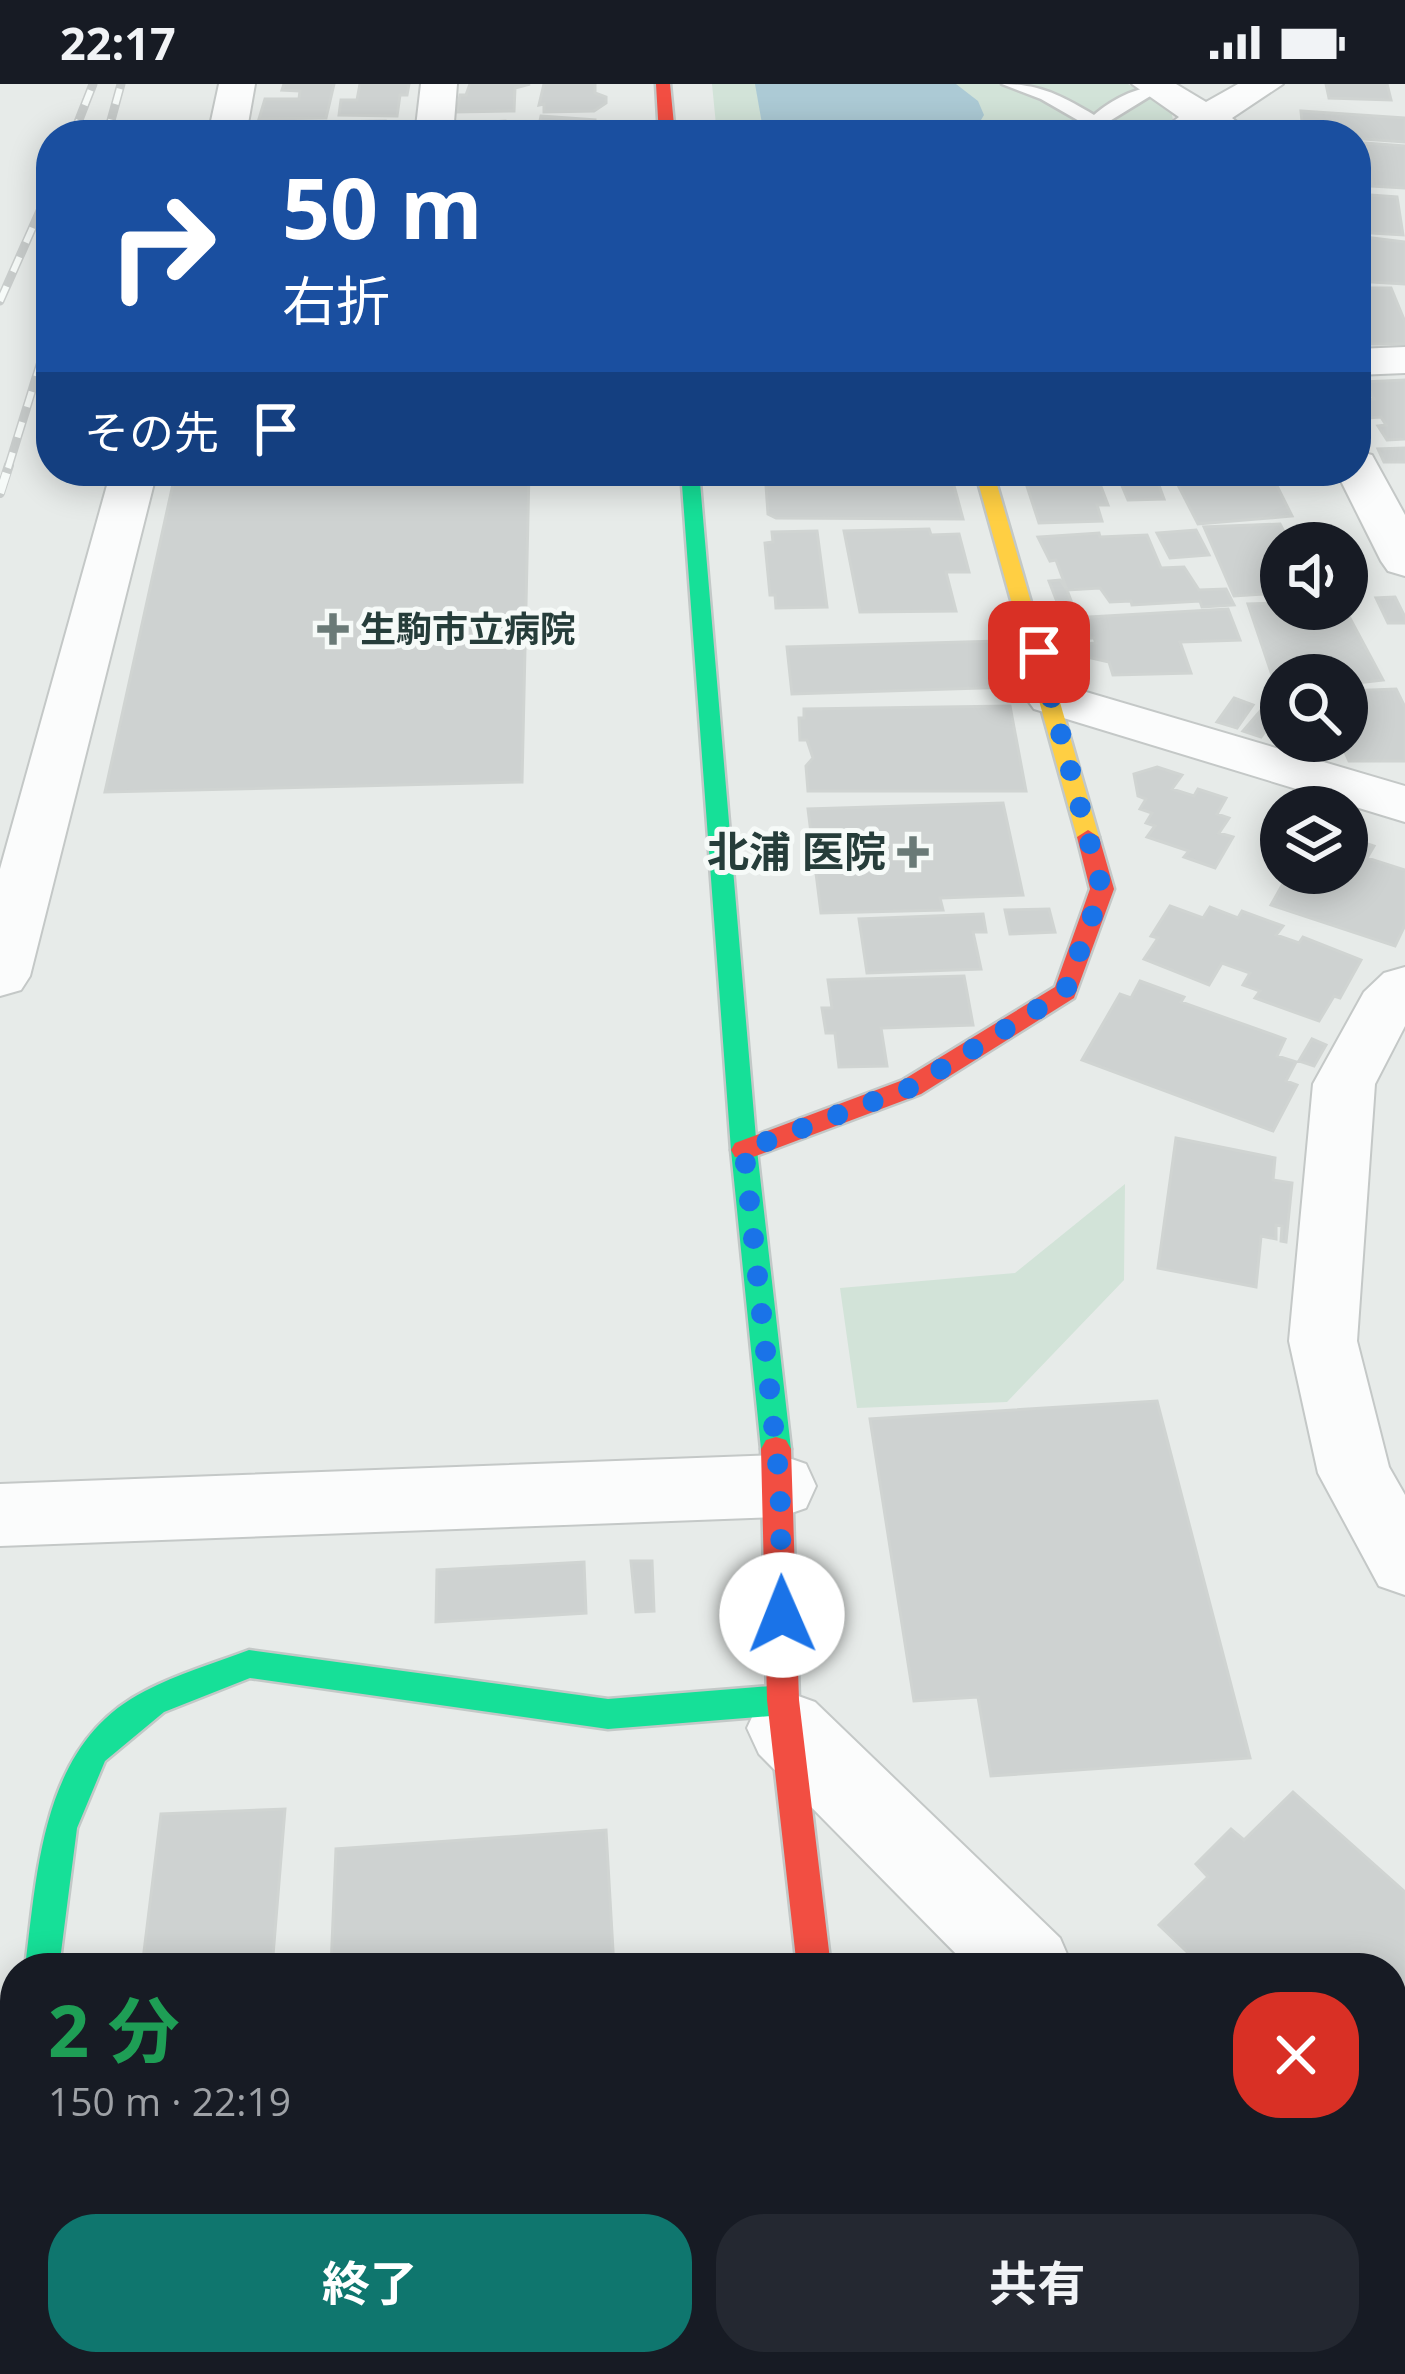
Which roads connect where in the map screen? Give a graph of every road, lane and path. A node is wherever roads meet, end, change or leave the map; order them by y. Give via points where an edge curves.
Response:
1 (237, 84) edge
2 (440, 84) edge
3 (663, 84) edge
4 (1011, 84) edge
5 (1265, 84) edge
6 (1153, 86) edge
7 (229, 120) edge
8 (436, 120) edge
9 (667, 120) edge
10 (1088, 120) edge
11 (1100, 120) edge
12 (1193, 120) edge
13 (1216, 120) edge
14 (1405, 360) edge
15 (1371, 361) edge
16 (130, 486) edge
17 (691, 486) edge
18 (988, 486) edge
19 (1367, 486) edge
20 (1405, 561) edge
21 (1052, 698) junction
22 (1405, 804) edge
23 (0, 976) edge
24 (1405, 988) edge
25 (744, 1150) junction
26 (780, 1486) junction
27 (0, 1515) edge
28 (1405, 1563) edge
29 (785, 1714) junction
30 (44, 1953) edge
31 (812, 1953) edge
32 (1016, 1953) edge

1 - 7 street
2 - 8 street
3 - 9 street
4 - 10 lane
5 - 13 street
6 - 11 lane
6 - 12 street
14 - 15 street
16 - 23 street
17 - 25 street
18 - 21 street
19 - 20 street
21 - 22 street
21 - 25 street via 1102,889 1065,992 912,1087
24 - 28 street via 1385,1007 1344,1084 1323,1341 1354,1473
25 - 26 street
26 - 27 street
26 - 29 street
29 - 30 street via 608,1714 249,1664 153,1702 93,1751 60,1828
29 - 31 street
29 - 32 street

